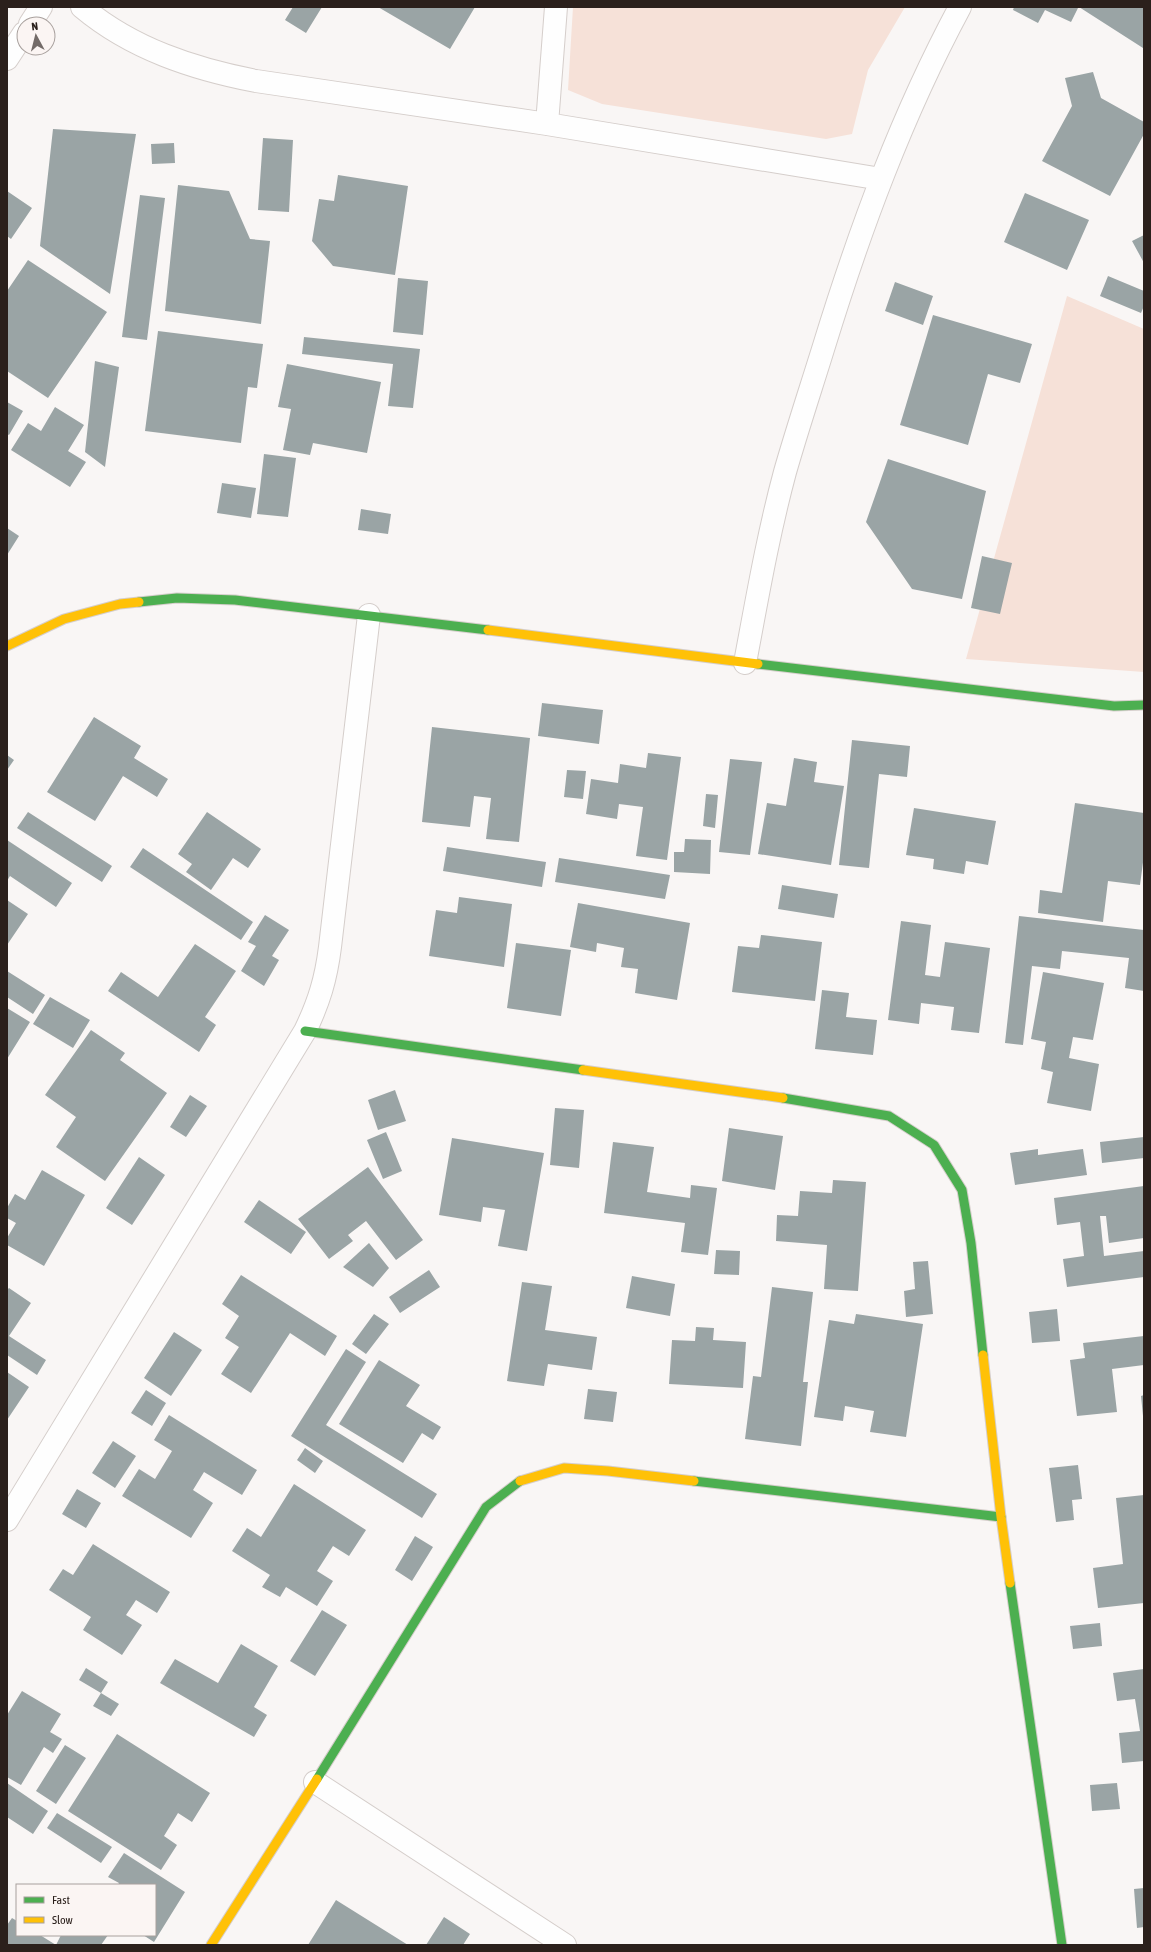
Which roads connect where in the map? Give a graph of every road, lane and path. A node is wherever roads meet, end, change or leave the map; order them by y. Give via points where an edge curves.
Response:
1 (41, 7) edge
2 (82, 7) edge
3 (556, 7) edge
4 (960, 7) edge
5 (35, 16) edge
6 (16, 46) edge
7 (7, 60) edge
8 (547, 124) junction
9 (880, 179) junction
10 (369, 615) junction
11 (7, 646) edge
12 (745, 663) junction
13 (1144, 705) edge
14 (1114, 706) junction
15 (1144, 716) edge
16 (305, 1031) junction
17 (1001, 1517) junction
18 (7, 1520) edge
19 (315, 1782) junction
20 (211, 1945) edge
21 (565, 1945) edge
22 (1062, 1945) edge

1 - 5 street
2 - 8 street via 128,38 169,58 212,72 256,81
3 - 8 street
4 - 9 street via 917,94
6 - 7 street
8 - 9 street
9 - 12 street via 846,275 785,473 763,565
10 - 11 street via 235,600 177,598 120,604 64,619
10 - 12 street
10 - 16 street via 326,977 318,1005
12 - 14 street
13 - 14 street
14 - 15 street
16 - 17 street via 837,1106 890,1116 934,1145 962,1190
16 - 18 street
17 - 19 street via 608,1471 564,1468 521,1480 486,1506
17 - 22 street
19 - 20 street
19 - 21 street

